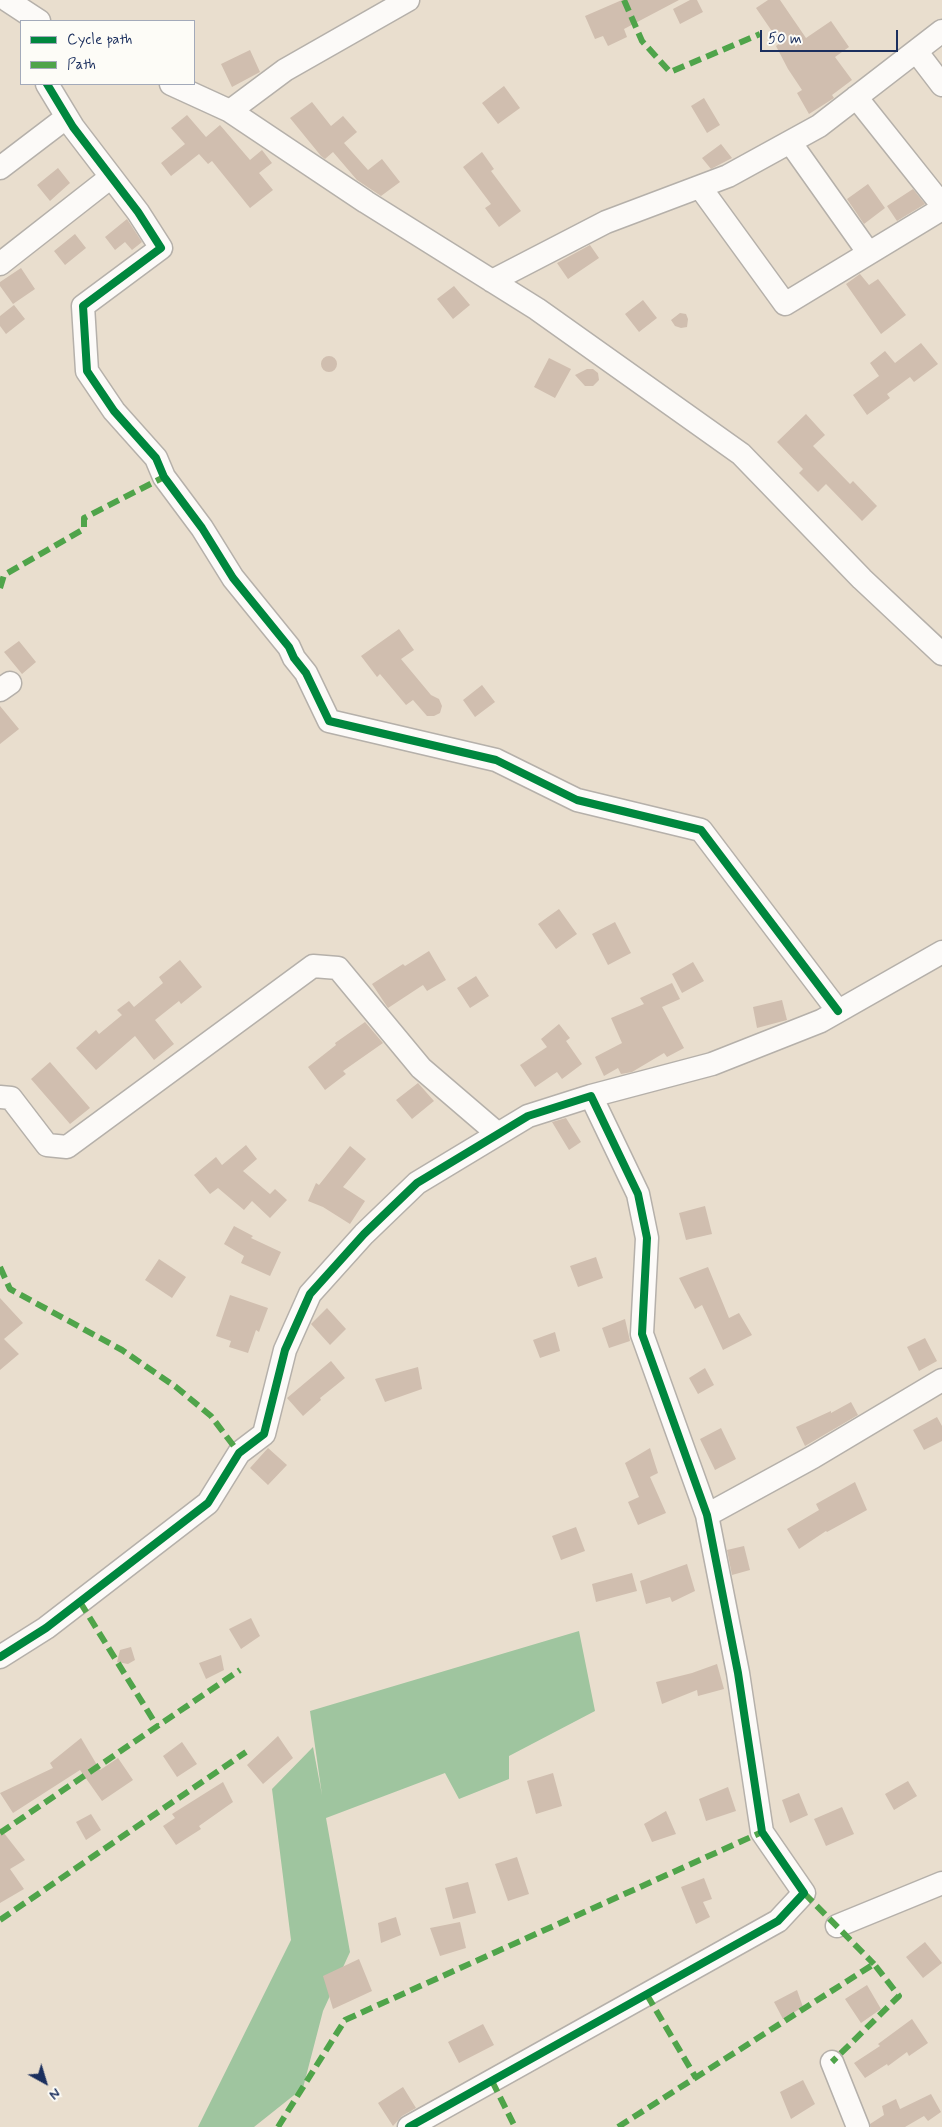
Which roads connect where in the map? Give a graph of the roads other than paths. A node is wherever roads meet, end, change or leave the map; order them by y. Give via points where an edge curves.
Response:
1 (7, 0) edge
2 (408, 0) edge
3 (37, 20) edge
4 (942, 31) edge
5 (916, 51) junction
6 (48, 85) edge
7 (173, 85) edge
8 (942, 85) edge
9 (856, 97) junction
10 (230, 111) junction
11 (67, 117) junction
12 (790, 142) junction
13 (0, 168) edge
14 (111, 177) junction
15 (700, 187) junction
16 (942, 207) edge
17 (868, 252) junction
18 (0, 264) edge
19 (492, 280) junction
20 (942, 654) edge
21 (942, 952) edge
22 (838, 1011) junction
23 (592, 1096) junction
24 (0, 1097) edge
25 (498, 1134) junction
26 (942, 1380) edge
27 (707, 1515) junction
28 (0, 1657) edge
29 (942, 1883) edge
30 (837, 1926) dead end
31 (832, 2062) dead end
32 (409, 2127) edge
33 (858, 2127) edge

1 - 3 street
2 - 10 street via 284,70
4 - 5 street
5 - 8 street
5 - 9 street
6 - 11 street
7 - 10 street
9 - 12 street via 819,126
9 - 16 street
10 - 19 street via 366,202
11 - 13 street
11 - 14 street
12 - 15 street via 728,176
12 - 17 street
14 - 18 street
14 - 22 street via 161,248 83,306 87,372 114,410 156,458 164,477 202,528 233,578 289,647 306,673 329,721 496,760 578,800 701,830
15 - 17 street via 784,304
15 - 19 street via 606,222
16 - 17 street
19 - 20 street via 741,454 862,579
21 - 22 street
22 - 23 street via 821,1021 712,1064
23 - 25 street via 528,1116
23 - 27 street via 638,1194 647,1238 642,1334
24 - 25 street via 11,1098 47,1145 67,1147 313,966 338,968 421,1068
25 - 28 street via 417,1183 364,1234 310,1294 285,1350 264,1434 239,1453 208,1503 46,1628
26 - 27 street via 813,1457
27 - 32 street via 738,1673 762,1832 804,1893 778,1921
29 - 30 street
31 - 33 street

